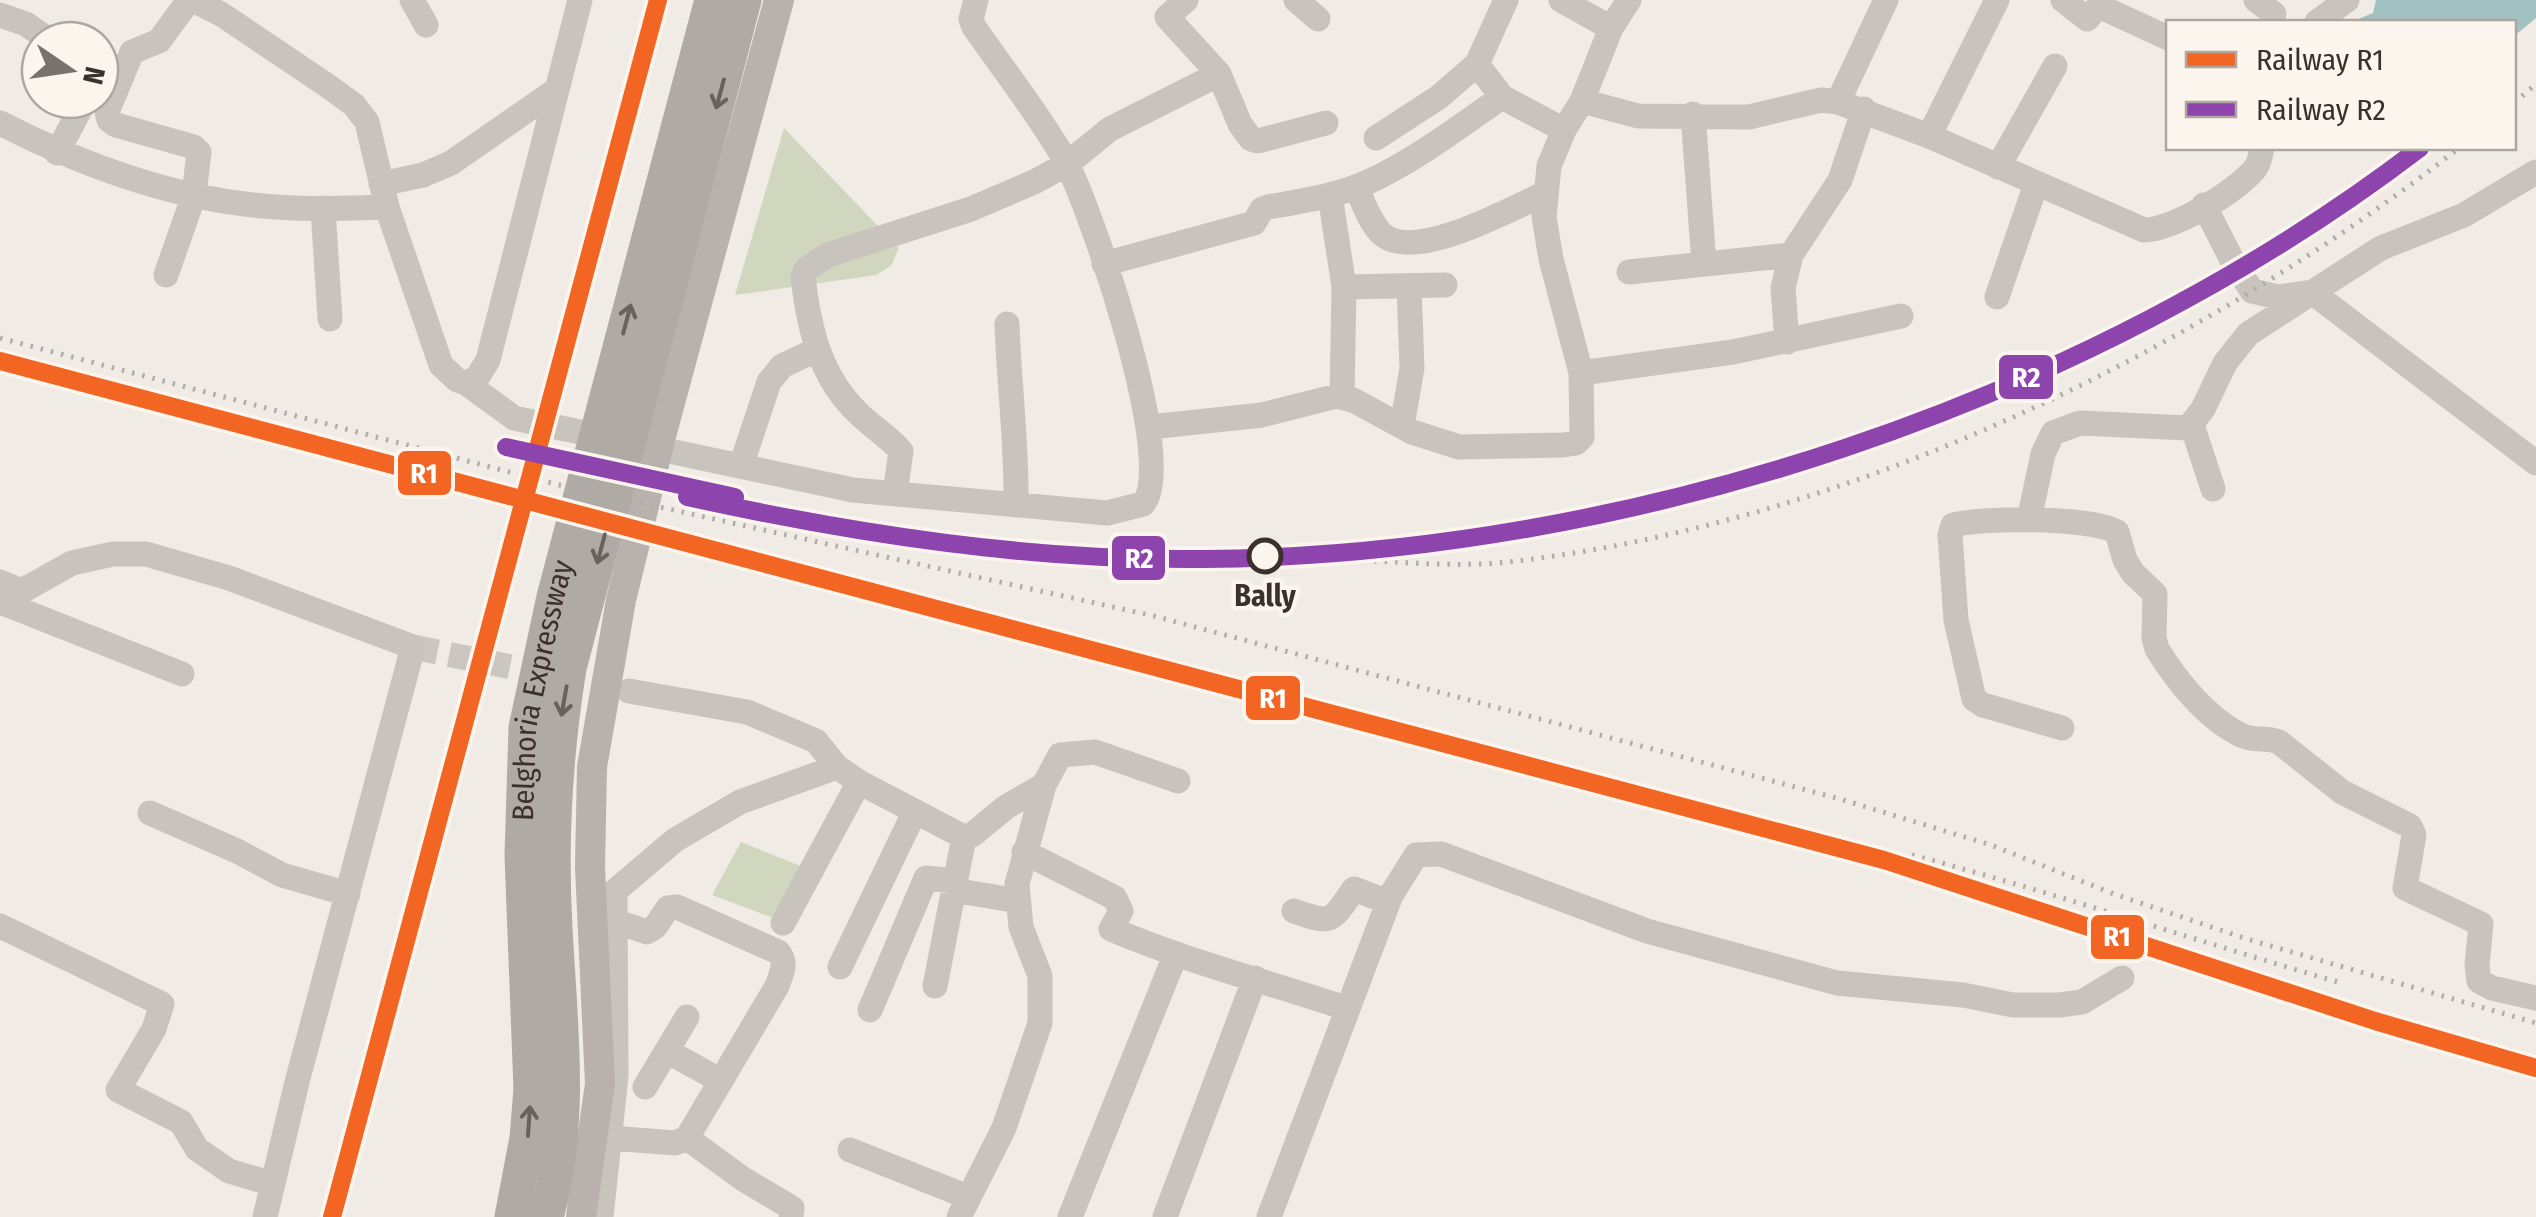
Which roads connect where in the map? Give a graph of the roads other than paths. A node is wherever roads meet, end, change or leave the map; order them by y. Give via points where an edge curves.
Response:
1 (191, 0) edge
2 (412, 0) edge
3 (580, 0) edge
4 (712, 0) edge
5 (744, 0) edge
6 (779, 0) edge
7 (976, 0) edge
8 (1296, 0) edge
9 (1506, 0) edge
10 (1561, 0) edge
11 (1628, 0) edge
12 (1886, 0) edge
13 (1997, 0) edge
14 (2064, 0) edge
15 (2347, 0) edge
16 (1167, 6) edge
17 (1318, 19) dead end
18 (2320, 20) edge
19 (426, 25) dead end
20 (1612, 28) junction
21 (2166, 37) edge
22 (1477, 64) junction
23 (2055, 66) dead end
24 (1218, 74) junction
25 (556, 90) junction
26 (1502, 97) junction
27 (1582, 101) junction
28 (1838, 102) junction
29 (1864, 110) junction
30 (1692, 114) junction
31 (75, 120) edge
32 (0, 123) edge
33 (1326, 124) dead end
34 (1564, 130) junction
35 (1929, 136) junction
36 (1376, 138) dead end
37 (2262, 150) edge
38 (58, 153) junction
39 (1067, 164) junction
40 (1998, 167) junction
41 (2536, 172) edge
42 (2036, 184) junction
43 (1356, 186) junction
44 (1546, 193) junction
45 (194, 194) junction
46 (1330, 195) junction
47 (384, 196) junction
48 (2204, 205) junction
49 (323, 208) junction
50 (1791, 255) junction
51 (1104, 264) junction
52 (1704, 264) junction
53 (1629, 272) dead end
54 (166, 275) dead end
55 (1409, 286) junction
56 (1445, 286) dead end
57 (1344, 287) junction
58 (2312, 292) junction
59 (1997, 297) dead end
60 (1901, 316) dead end
61 (330, 319) dead end
62 (1007, 324) dead end
63 (1787, 342) junction
64 (818, 349) junction
65 (1581, 373) junction
66 (466, 384) junction
67 (1342, 397) junction
68 (632, 423) junction
69 (2192, 425) junction
70 (1402, 426) junction
71 (1150, 427) junction
72 (2536, 463) edge
73 (741, 466) junction
74 (2214, 489) dead end
75 (895, 494) junction
76 (1016, 505) junction
77 (2029, 520) junction
78 (6, 596) edge
79 (570, 602) junction
80 (182, 674) dead end
81 (629, 691) tunnel mouth
82 (2062, 728) dead end
83 (838, 767) junction
84 (1178, 781) dead end
85 (859, 782) junction
86 (1044, 785) junction
87 (150, 813) dead end
88 (914, 813) junction
89 (964, 838) junction
90 (1024, 852) junction
91 (954, 886) junction
92 (348, 894) junction
93 (1018, 901) junction
94 (1388, 902) junction
95 (1294, 911) dead end
96 (615, 921) junction
97 (783, 922) dead end
98 (0, 926) edge
99 (1174, 956) junction
100 (840, 966) dead end
101 (1256, 978) junction
102 (2122, 978) dead end
103 (934, 986) dead end
104 (2536, 998) edge
105 (1348, 1009) junction
106 (870, 1010) dead end
107 (687, 1016) dead end
108 (666, 1051) junction
109 (721, 1081) junction
110 (645, 1087) dead end
111 (611, 1138) junction
112 (687, 1138) junction
113 (850, 1150) dead end
114 (273, 1184) junction
115 (964, 1207) edge
116 (265, 1217) edge
117 (512, 1217) edge
118 (546, 1217) edge
119 (582, 1217) edge
120 (601, 1217) edge
121 (791, 1217) edge
122 (1070, 1217) edge
123 (1165, 1217) edge
124 (1269, 1217) edge

1 - 45 street via 159,42 132,52 107,117 199,152
1 - 47 street via 354,104 367,122
2 - 19 street
3 - 25 street
68 -> 4 highway, Belghoria Expressway
5 -> 68 highway, Belghoria Expressway
6 - 68 main road
7 - 39 street via 974,27
8 - 17 street
9 - 22 street
10 - 20 street
11 - 20 street
12 - 28 street
13 - 35 street
14 - 21 street via 2087,19 2103,8
15 - 18 street
16 - 24 street
20 - 27 street
22 - 26 street
22 - 36 street
23 - 40 street
24 - 33 street via 1250,140
24 - 39 street via 1110,129
25 - 47 street via 451,163
25 - 66 street via 488,360
26 - 34 street
26 - 43 street
27 - 30 street via 1638,116
27 - 34 street
28 - 29 street
28 - 30 street via 1750,117
29 - 35 street
29 - 50 street via 1840,180
30 - 52 street
31 - 38 street
32 - 38 street
34 - 44 street
35 - 40 street
37 - 48 street via 2252,172
38 - 45 street
39 - 51 street
39 - 64 street via 971,209 813,262 804,277
40 - 42 street
41 - 58 street via 2464,215 2381,248
42 - 48 street via 2144,230 2159,230
42 - 59 street
43 - 44 street via 1383,235 1408,242 1438,239
43 - 46 street
44 - 65 street via 1550,259
45 - 49 street
45 - 54 street
46 - 51 street via 1268,206 1254,223
46 - 57 street
47 - 49 street
47 - 66 street via 442,365
48 - 58 street via 2252,292
49 - 61 street
50 - 52 street
50 - 63 street via 1783,288
51 - 71 street
52 - 53 street
55 - 56 street
55 - 57 street
55 - 70 street via 1412,368
57 - 67 street
58 - 69 street via 2248,334
58 - 72 street
60 - 63 street
62 - 76 street
63 - 65 street
64 - 73 street via 782,366 769,382
64 - 75 street via 837,392 901,451
65 - 70 street via 1583,426 1576,443 1459,447
66 - 73 street via 514,418
67 - 70 street
67 - 71 street via 1234,420
68 - 79 highway, Belghoria Expressway
68 - 119 main road via 620,600 592,767 600,1084
69 - 74 street
69 - 77 street via 2080,422 2054,433 2042,454
71 - 76 street via 1152,489 1143,504 1107,513
73 - 75 street
75 - 76 street
77 - 82 street via 1953,525 1956,620 1974,699
77 - 104 street via 2116,532 2133,573 2155,594 2157,649 2201,705 2236,733 2280,742 2342,792 2410,826 2406,888 2481,924 2479,981
78 - 80 street
78 - 92 street via 72,563 146,554 413,647
117 -> 79 highway, Belghoria Expressway via 531,1088 526,728
79 -> 118 highway, Belghoria Expressway via 554,784 563,1095
81 - 83 street via 747,712 816,741
83 - 85 street
83 - 96 street via 740,802 676,840 615,891
84 - 86 street via 1095,752 1060,755
85 - 88 street
85 - 97 street
86 - 89 street
86 - 90 street
87 - 92 street via 282,875
88 - 89 street
88 - 100 street
89 - 91 street
90 - 93 street
90 - 99 street via 1115,898 1120,911 1112,929
91 - 93 street
91 - 103 street
91 - 106 street via 926,878
92 - 114 street
93 - 115 street via 1040,976 1040,1023 1004,1128
94 - 95 street via 1354,889 1324,922
94 - 102 street via 1416,855 1440,854 1647,931 1836,983 2059,1005 2082,1002
94 - 105 street
96 - 109 street via 647,932 668,908 677,908 784,958 777,986
96 - 111 street
98 - 114 street via 162,1004 118,1090 180,1122 197,1149 228,1171
99 - 101 street
99 - 122 street
101 - 105 street
101 - 123 street
105 - 124 street
107 - 108 street
108 - 109 street
108 - 110 street
109 - 112 street
111 - 112 street
111 - 120 street
112 - 121 street via 792,1208
113 - 115 street
114 - 116 street

